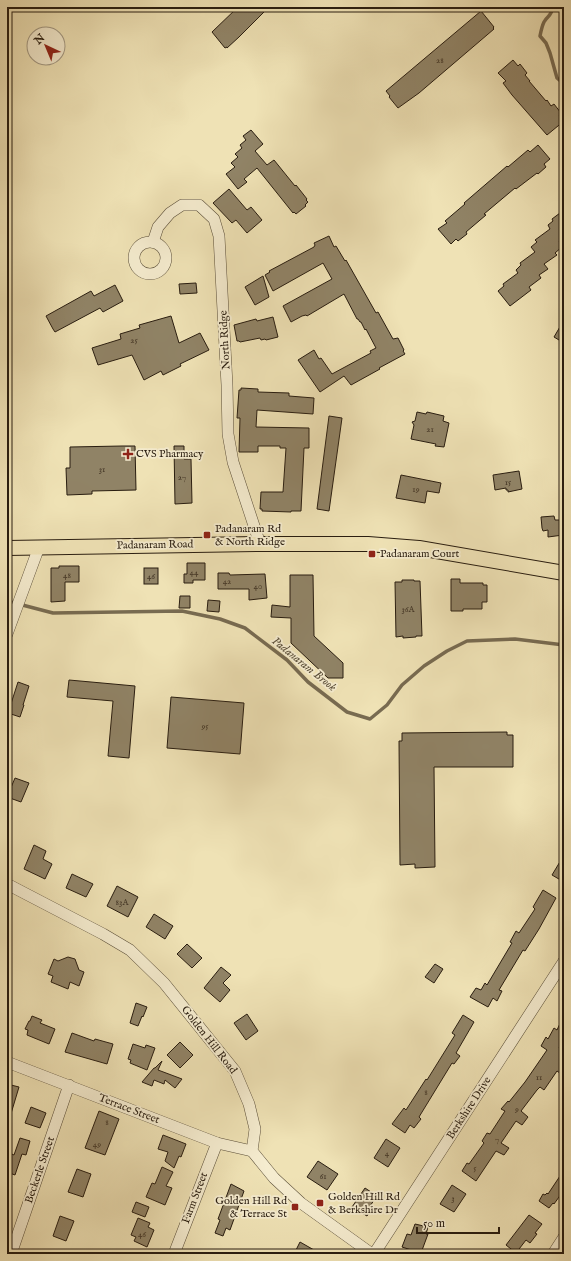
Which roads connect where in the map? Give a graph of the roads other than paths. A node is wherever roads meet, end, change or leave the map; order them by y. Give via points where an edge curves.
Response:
1 (154, 242) dead end
2 (260, 544) junction
3 (39, 547) junction
4 (7, 548) edge
5 (564, 573) edge
6 (7, 633) edge
7 (7, 884) edge
8 (564, 961) edge
9 (7, 1062) edge
10 (69, 1085) junction
11 (217, 1143) junction
12 (252, 1151) junction
13 (564, 1237) edge
14 (11, 1254) edge
15 (174, 1254) edge
16 (373, 1254) edge
17 (553, 1254) edge

1 - 2 street, North Ridge via 158,227 170,213 182,205 199,204 214,219 219,236 228,434 232,462
2 - 3 main road, Padanaram Road
2 - 5 main road, Padanaram Road via 368,544 419,548
3 - 4 main road, Padanaram Road
3 - 6 street
7 - 12 street, Golden Hill Road via 130,950 164,983 235,1071 249,1104 255,1129
8 - 16 street, Berkshire Drive
9 - 10 street, Terrace Street
10 - 11 street, Terrace Street
10 - 14 street, Beckerle Street
11 - 12 street, Terrace Street
11 - 15 street, Farm Street
12 - 16 street via 274,1178 301,1203
13 - 17 street

